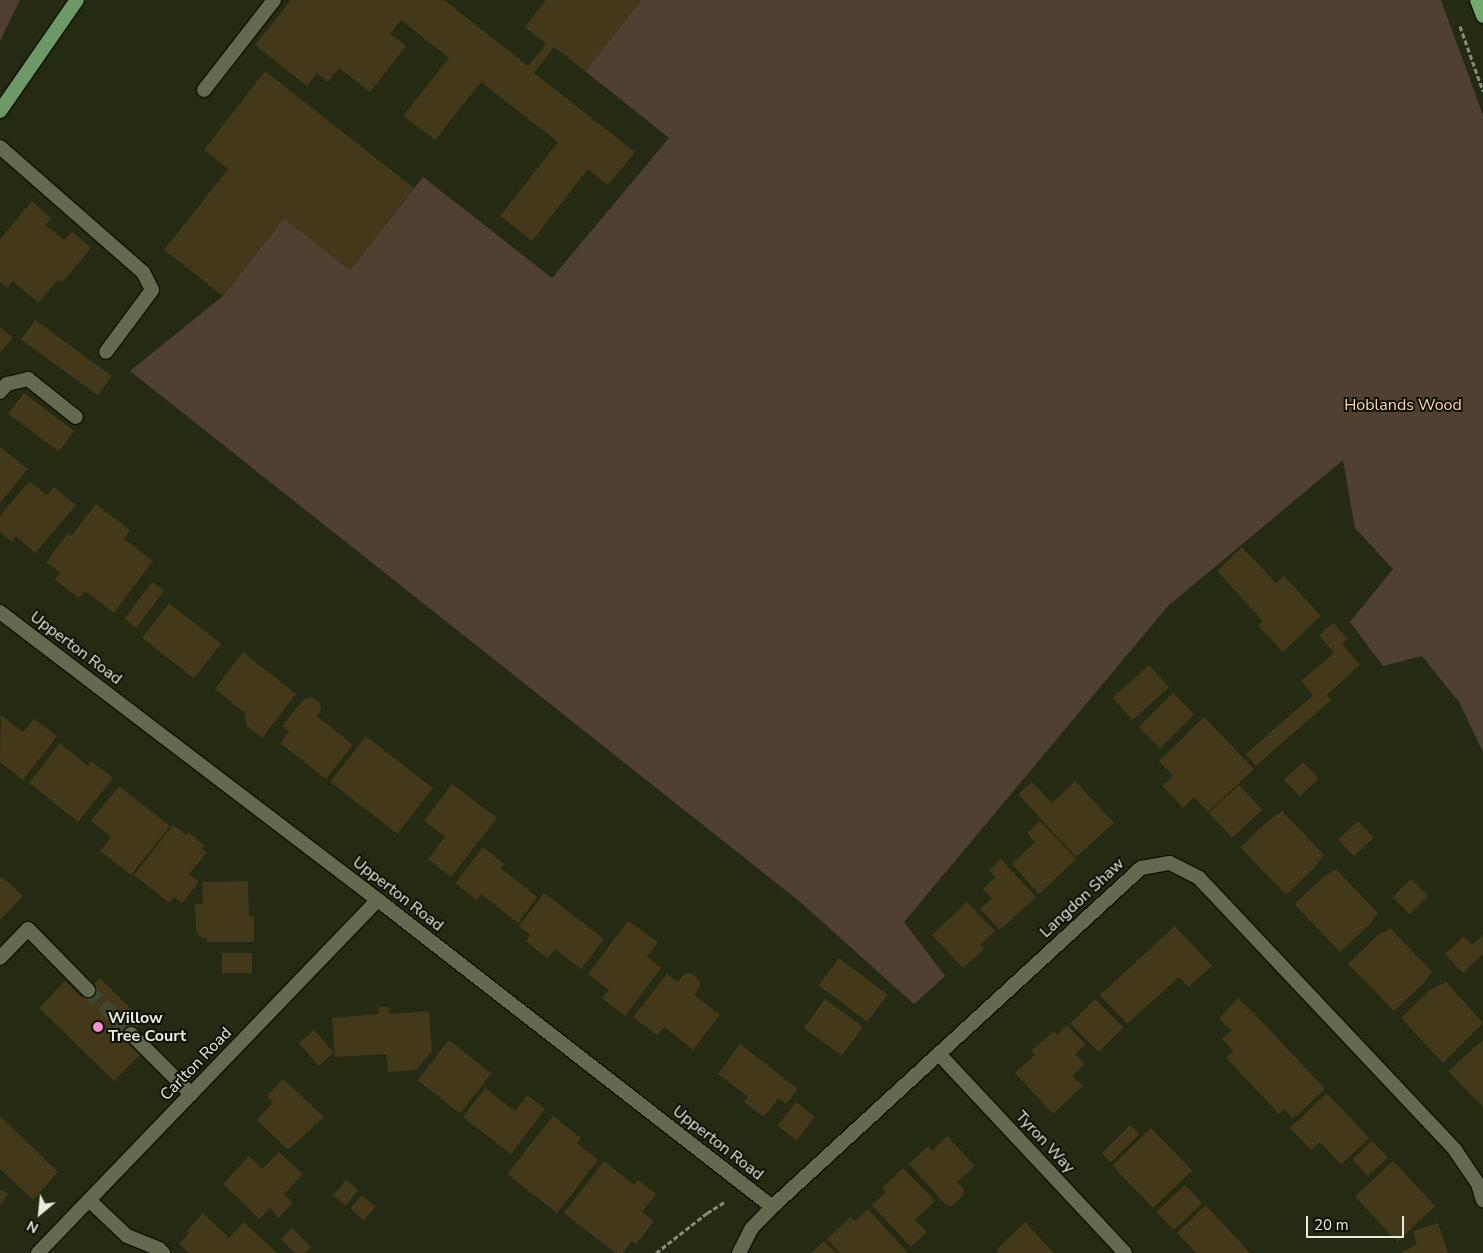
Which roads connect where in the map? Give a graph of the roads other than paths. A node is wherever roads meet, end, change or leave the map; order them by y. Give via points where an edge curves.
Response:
1 (77, 0) edge
2 (274, 0) edge
3 (1477, 0) edge
4 (1483, 16) edge
5 (204, 90) dead end
6 (0, 111) edge
7 (0, 148) edge
8 (106, 352) dead end
9 (0, 392) edge
10 (76, 417) dead end
11 (0, 612) edge
12 (378, 900) junction
13 (0, 958) edge
14 (88, 990) tunnel mouth
15 (131, 1034) tunnel mouth
16 (939, 1054) junction
17 (191, 1094) junction
18 (89, 1200) junction
19 (1483, 1200) edge
20 (772, 1207) junction
21 (38, 1253) edge
22 (164, 1253) edge
23 (739, 1253) edge
24 (1125, 1253) edge

1 - 6 main road
2 - 5 street
3 - 4 highway
7 - 8 street via 143,272 152,290
9 - 10 street via 7,384 28,379
11 - 12 street, Upperton Road
12 - 17 street, Carlton Road
12 - 20 street, Upperton Road
13 - 14 street via 28,929
15 - 17 street
16 - 19 street, Langdon Shaw via 1141,868 1170,864 1199,878 1455,1150 1478,1184
16 - 20 street, Langdon Shaw
16 - 24 street, Tyron Way
17 - 18 street, Carlton Road
18 - 21 street, Carlton Road
18 - 22 street via 127,1236
20 - 23 street, Langdon Shaw via 752,1228

